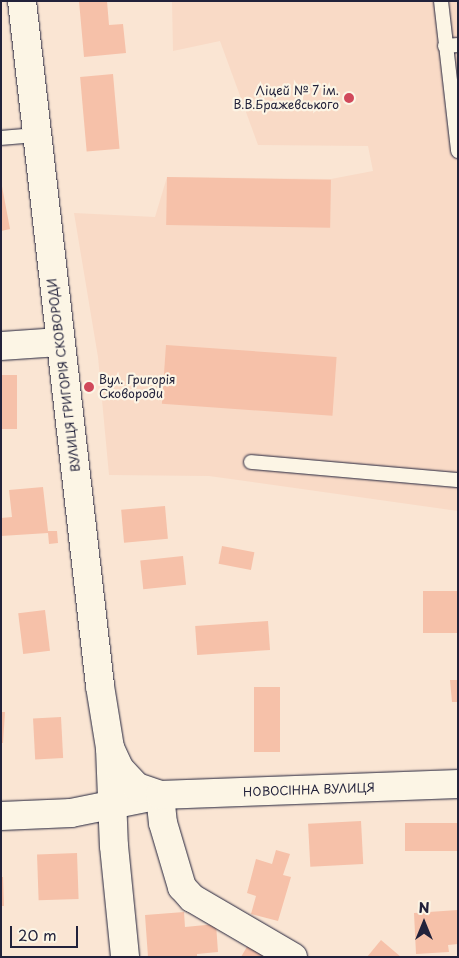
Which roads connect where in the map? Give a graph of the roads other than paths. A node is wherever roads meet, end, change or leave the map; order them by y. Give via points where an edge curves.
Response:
1 (22, 1) edge
2 (441, 1) edge
3 (451, 45) edge
4 (38, 135) junction
5 (1, 138) edge
6 (458, 151) edge
7 (60, 342) junction
8 (1, 346) edge
9 (251, 462) dead end
10 (458, 480) edge
11 (110, 748) junction
12 (458, 784) edge
13 (149, 791) junction
14 (112, 806) junction
15 (1, 816) edge
16 (125, 957) edge
17 (293, 957) edge

1 - 4 street, ВУЛИЦЯ ГРИГОРІЯ СКОВОРОДИ
2 - 3 lane
3 - 6 lane
4 - 5 lane
4 - 7 street, ВУЛИЦЯ ГРИГОРІЯ СКОВОРОДИ
7 - 8 street
7 - 11 street, ВУЛИЦЯ ГРИГОРІЯ СКОВОРОДИ
9 - 10 lane
11 - 13 street, ВУЛИЦЯ ГРИГОРІЯ СКОВОРОДИ via 120,769
11 - 14 street, ВУЛИЦЯ ГРИГОРІЯ СКОВОРОДИ
12 - 13 street, НОВОСІННА ВУЛИЦЯ
13 - 14 street, НОВОСІННА ВУЛИЦЯ
13 - 17 street via 163,823 182,888 192,898
14 - 15 street, НОВОСІННА ВУЛИЦЯ via 71,813
14 - 16 street, ВУЛИЦЯ ГРИГОРІЯ СКОВОРОДИ

